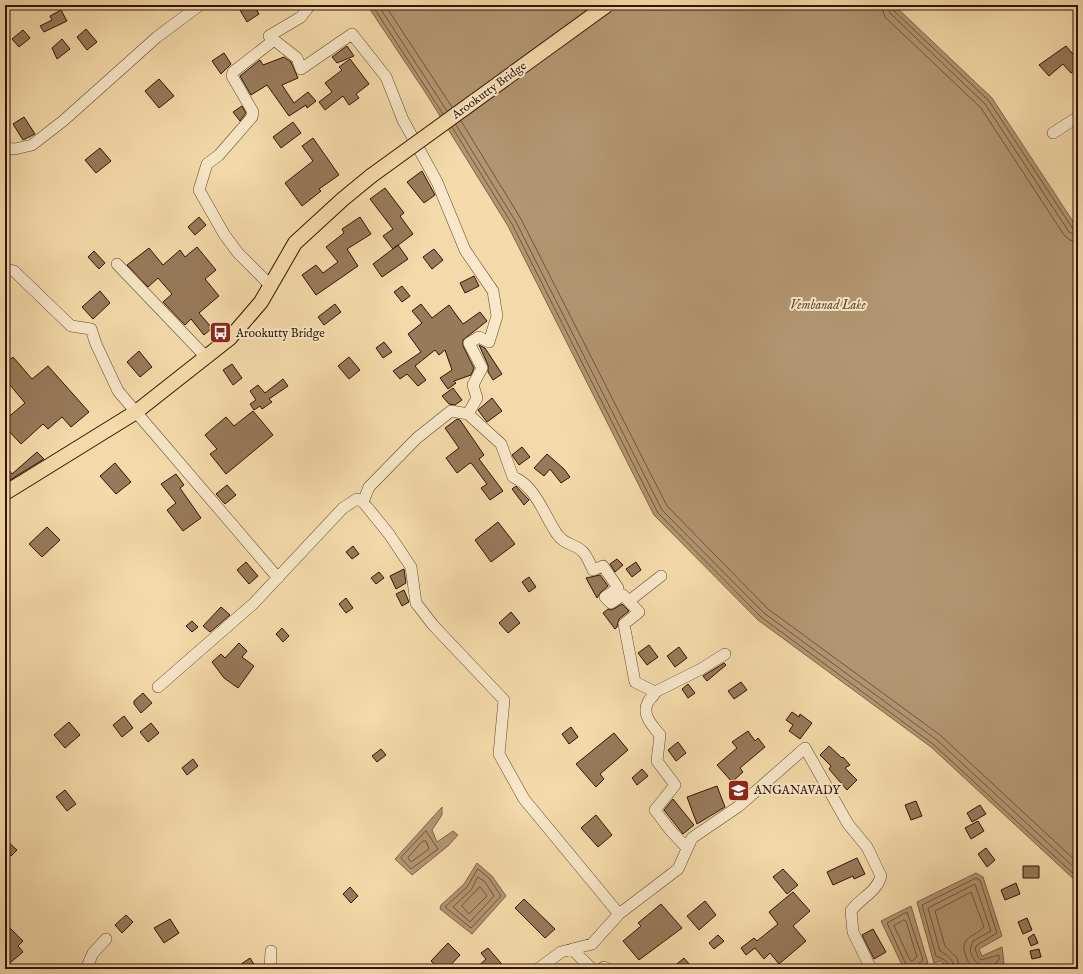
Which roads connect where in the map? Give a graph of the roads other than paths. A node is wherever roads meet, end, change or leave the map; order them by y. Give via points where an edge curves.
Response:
1 (200, 5) edge
2 (310, 5) edge
3 (608, 5) edge
4 (274, 40) junction
5 (1078, 117) edge
6 (1053, 133) dead end
7 (5, 148) edge
8 (118, 264) dead end
9 (5, 269) edge
10 (271, 286) junction
11 (206, 357) junction
12 (136, 412) junction
13 (468, 414) junction
14 (5, 493) edge
15 (362, 502) junction
16 (661, 576) dead end
17 (278, 578) junction
18 (629, 601) junction
19 (725, 654) dead end
20 (158, 687) dead end
21 (655, 692) junction
22 (688, 848) junction
23 (619, 914) junction
24 (106, 939) dead end
25 (572, 949) junction
26 (271, 951) dead end
27 (86, 969) edge
28 (270, 969) edge
29 (538, 969) edge
30 (592, 969) edge
31 (601, 969) edge
32 (608, 969) edge
33 (871, 969) edge

1 - 7 street via 157,37 32,145 15,149
2 - 4 street via 301,17 269,36
3 - 10 main road, Arookutty Bridge, bridge via 371,176 343,199 295,243
4 - 10 street via 233,72 232,76 253,112 252,117 219,155 207,164 199,190 238,253
4 - 13 street via 296,58 301,69 352,34 386,77 403,120 437,182 465,250 493,291 497,316 489,342 479,337 469,343 482,368 473,385 477,398
5 - 6 street
8 - 11 street
9 - 12 street via 14,271 72,326 91,329 118,391
10 - 11 main road, Arookutty Bridge via 261,302 230,338
11 - 12 main road, Arookutty Bridge
12 - 14 main road, Arookutty Bridge
12 - 17 street
13 - 15 street via 451,411 417,438 369,487
13 - 18 street via 502,444 513,477 526,483 557,535 582,551 593,570 604,566 618,588 605,597 611,603 623,595
15 - 17 street via 357,499 343,508
15 - 23 street via 389,534 411,567 416,603 432,625 504,700 499,754 524,799
16 - 18 street
17 - 20 street via 253,604
18 - 21 street via 639,612 624,624 635,682
19 - 21 street
21 - 22 street via 648,702 647,719 660,735 657,761 675,784 655,810
22 - 23 street via 678,869
22 - 33 street via 692,838 739,806 805,748 848,824 867,847 881,876 868,896 851,911 853,932
23 - 25 street via 592,944
24 - 27 street via 93,954
25 - 29 street via 561,952
25 - 30 street
26 - 28 street
31 - 32 street

